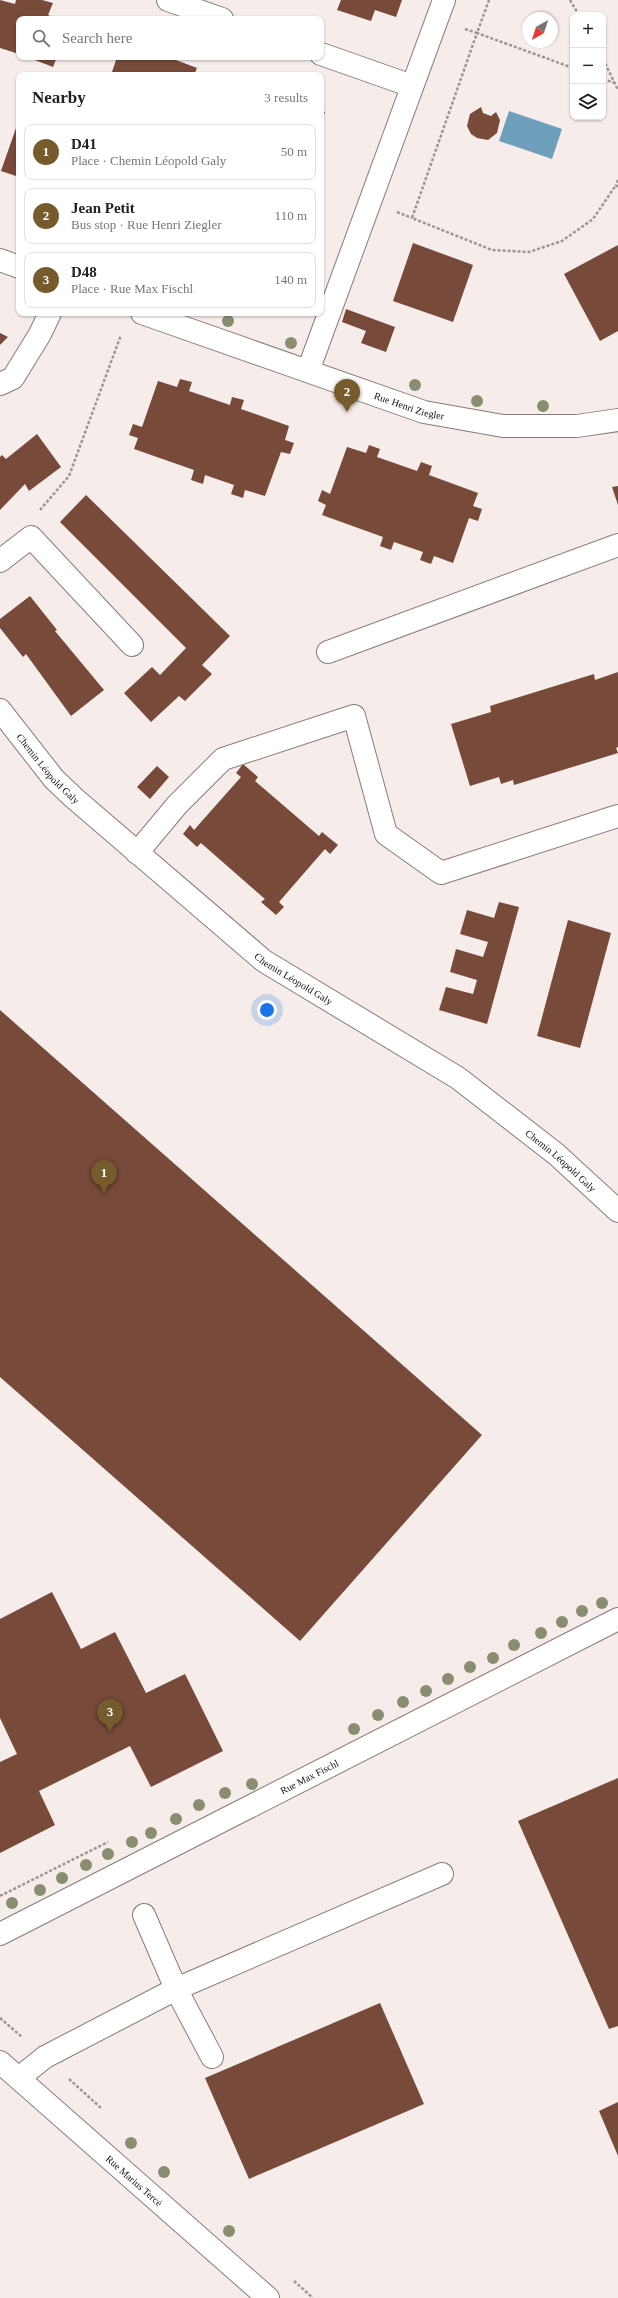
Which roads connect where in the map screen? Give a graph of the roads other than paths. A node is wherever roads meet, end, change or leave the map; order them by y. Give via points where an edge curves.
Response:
1 (168, 0) edge
2 (444, 0) edge
3 (213, 16) edge
4 (324, 55) edge
5 (412, 86) junction
6 (0, 260) edge
7 (16, 266) edge
8 (49, 316) edge
9 (151, 316) edge
10 (308, 371) junction
11 (0, 384) edge
12 (618, 420) edge
13 (618, 545) edge
14 (0, 562) edge
15 (132, 645) dead end
16 (328, 652) dead end
17 (0, 710) edge
18 (618, 816) edge
19 (137, 854) junction
20 (618, 1211) edge
21 (618, 1618) edge
22 (442, 1874) dead end
23 (144, 1915) dead end
24 (0, 1934) edge
25 (176, 1989) junction
26 (212, 2058) dead end
27 (0, 2062) edge
28 (19, 2078) junction
29 (268, 2298) edge

1 - 3 street
2 - 5 street
4 - 5 street
5 - 10 street
6 - 7 street
8 - 11 street via 13,378
9 - 10 street, Rue Henri Ziegler
10 - 12 street, Rue Henri Ziegler via 424,412 504,426 577,426
13 - 16 street
14 - 15 street via 31,537
17 - 19 street, Chemin Léopold Galy via 54,779
18 - 19 street via 441,873 386,834 354,716 223,759 177,805
19 - 20 street, Chemin Léopold Galy via 264,962 458,1078 556,1154
21 - 24 street, Rue Max Fischl
22 - 25 street
23 - 25 street
25 - 26 street
25 - 28 street via 45,2057
27 - 28 street, Rue Marius Tercé
28 - 29 street, Rue Marius Tercé

